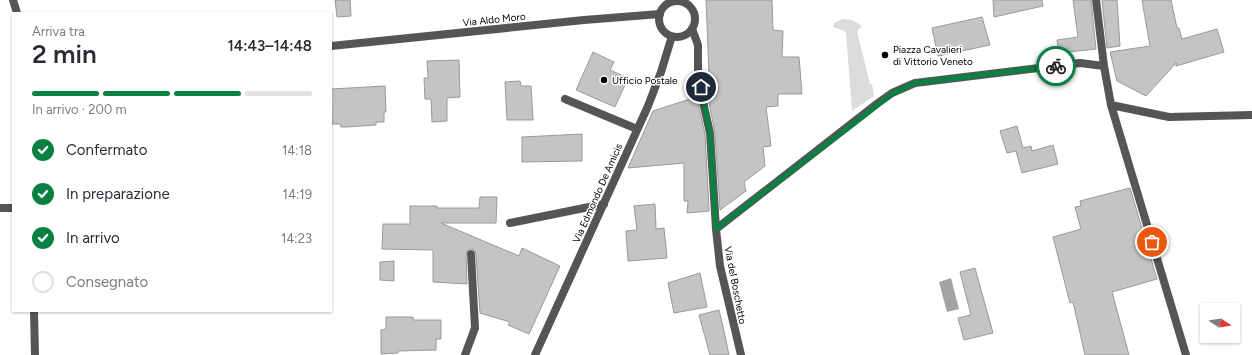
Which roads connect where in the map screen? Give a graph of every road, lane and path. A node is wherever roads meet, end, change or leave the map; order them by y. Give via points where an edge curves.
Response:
1 (13, 0) edge
2 (1096, 0) edge
3 (684, 1) edge
4 (17, 12) edge
5 (660, 14) junction
6 (692, 29) junction
7 (672, 36) junction
8 (332, 46) edge
9 (1104, 66) junction
10 (565, 99) dead end
11 (1111, 106) junction
12 (1252, 115) edge
13 (637, 129) junction
14 (604, 204) junction
15 (0, 208) edge
16 (12, 208) edge
17 (510, 223) dead end
18 (716, 229) junction
19 (471, 254) dead end
20 (34, 312) edge
21 (35, 355) edge
22 (465, 355) edge
23 (535, 355) edge
24 (741, 355) edge
25 (1186, 355) edge

1 - 4 street
2 - 9 street
3 - 5 street via 667,4
3 - 6 street via 693,11
5 - 7 street via 661,27
5 - 8 street, Via Aldo Moro
6 - 7 street via 683,36
6 - 18 street, Via del Boschetto via 698,45 703,102 710,133
7 - 13 street, Via Edmondo De Amicis via 661,72
9 - 11 street
9 - 18 street via 1080,63 915,83 878,103
10 - 13 street
11 - 12 street via 1169,117
11 - 25 street
13 - 14 street, Via Edmondo De Amicis
14 - 17 street
14 - 23 street, Via Edmondo De Amicis
15 - 16 street
18 - 24 street, Via del Boschetto via 720,266
19 - 22 street via 475,328
20 - 21 street

